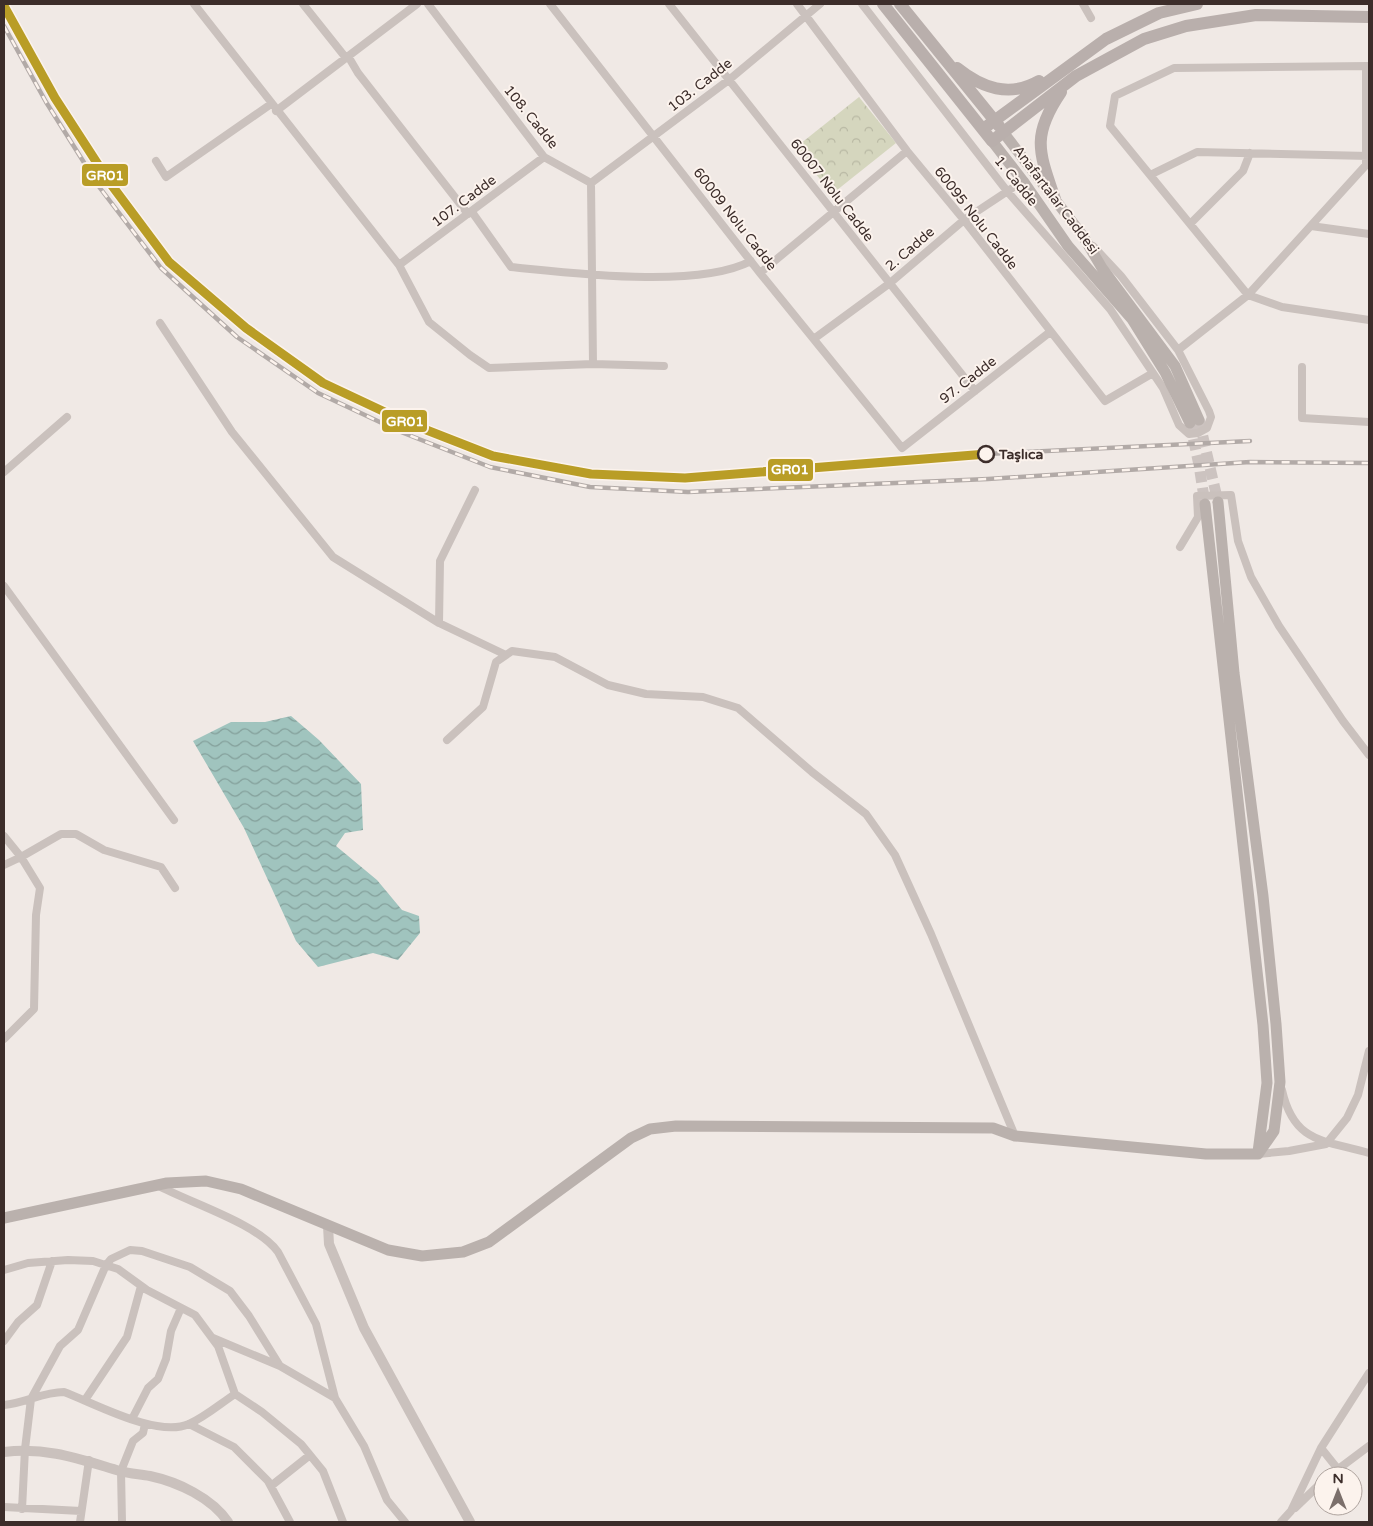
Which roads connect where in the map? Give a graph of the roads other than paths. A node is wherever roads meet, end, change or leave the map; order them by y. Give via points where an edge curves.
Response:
1 (194, 4) edge
2 (303, 4) edge
3 (417, 4) edge
4 (428, 4) edge
5 (550, 4) edge
6 (669, 4) edge
7 (797, 4) edge
8 (820, 4) edge
9 (862, 4) edge
10 (883, 4) edge
11 (900, 4) edge
12 (1083, 4) edge
13 (1197, 4) edge
14 (806, 16) junction
15 (1369, 17) edge
16 (1091, 18) dead end
17 (939, 53) junction
18 (347, 57) junction
19 (1368, 66) edge
20 (1061, 70) junction
21 (730, 78) junction
22 (1068, 82) junction
23 (271, 104) junction
24 (276, 111) junction
25 (995, 121) junction
26 (983, 129) junction
27 (1003, 132) junction
28 (654, 136) junction
29 (992, 141) junction
30 (907, 151) junction
31 (1250, 153) junction
32 (1368, 156) edge
33 (544, 157) junction
34 (156, 161) dead end
35 (1150, 175) junction
36 (1023, 181) junction
37 (591, 183) junction
38 (1006, 191) junction
39 (1055, 199) junction
40 (470, 213) junction
41 (834, 213) junction
42 (964, 220) junction
43 (1190, 224) junction
44 (1311, 226) junction
45 (1369, 234) edge
46 (1083, 236) junction
47 (751, 261) junction
48 (399, 265) junction
49 (760, 273) junction
50 (592, 274) junction
51 (890, 283) junction
52 (1248, 296) junction
53 (1369, 320) edge
54 (160, 323) dead end
55 (1050, 332) junction
56 (815, 338) junction
57 (1178, 350) junction
58 (593, 364) junction
59 (664, 366) dead end
60 (1302, 367) dead end
61 (1153, 373) junction
62 (975, 391) junction
63 (67, 417) dead end
64 (1369, 422) edge
65 (902, 448) joint
66 (4, 472) edge
67 (475, 490) dead end
68 (1218, 502) tunnel mouth
69 (1205, 504) tunnel mouth
70 (1180, 547) dead end
71 (4, 586) edge
72 (439, 623) junction
73 (506, 655) junction
74 (447, 740) dead end
75 (1369, 755) edge
76 (174, 820) dead end
77 (4, 836) edge
78 (21, 857) junction
79 (4, 865) edge
80 (175, 888) dead end
81 (4, 1039) edge
82 (1369, 1051) edge
83 (1280, 1082) junction
84 (1015, 1136) junction
85 (1326, 1144) junction
86 (1369, 1153) edge
87 (1258, 1154) junction
88 (156, 1185) junction
89 (4, 1218) edge
90 (328, 1226) junction
91 (52, 1261) junction
92 (106, 1266) junction
93 (4, 1270) edge
94 (141, 1286) junction
95 (181, 1308) junction
96 (211, 1337) junction
97 (4, 1341) edge
98 (280, 1366) junction
99 (1369, 1373) edge
100 (235, 1394) junction
101 (335, 1398) junction
102 (31, 1399) junction
103 (85, 1400) junction
104 (4, 1405) edge
105 (132, 1419) junction
106 (144, 1424) junction
107 (189, 1424) junction
108 (1369, 1446) edge
109 (1321, 1448) junction
110 (25, 1449) junction
111 (4, 1452) edge
112 (310, 1455) junction
113 (89, 1460) junction
114 (1336, 1466) edge
115 (1341, 1466) edge
116 (121, 1471) junction
117 (271, 1486) junction
118 (1313, 1490) edge
119 (4, 1507) edge
120 (22, 1509) junction
121 (81, 1511) junction
122 (1291, 1511) junction
123 (80, 1522) edge
124 (122, 1522) edge
125 (228, 1522) edge
126 (290, 1522) edge
127 (343, 1522) edge
128 (405, 1522) edge
129 (470, 1522) edge
130 (1281, 1522) edge

1 - 23 street
2 - 18 street
3 - 18 street
4 - 33 street, 108. Cadde
5 - 28 street, 60009 Nolu Cadde
6 - 21 street, 60007 Nolu Cadde
7 - 14 street, 60095 Nolu Cadde
8 - 14 street, 103. Cadde
9 - 38 street, 1. Cadde
10 - 26 main road, Anafartalar Caddesi
11 - 17 main road, Anafartalar Caddesi
12 - 16 street
13 - 20 main road via 1160,12 1106,39
14 - 21 street, 103. Cadde
14 - 30 street, 60095 Nolu Cadde
15 - 22 main road via 1256,15 1186,26 1144,39
17 - 20 main road via 973,80 1002,90 1028,87
17 - 25 main road, Anafartalar Caddesi
18 - 24 street
18 - 40 street
19 - 32 street
19 - 35 street via 1174,68 1115,96 1110,126
20 - 25 main road
21 - 28 street, 103. Cadde
21 - 41 street, 60007 Nolu Cadde
22 - 27 main road
22 - 39 main road via 1046,113 1040,136 1045,168
23 - 24 street
23 - 34 street via 166,177
24 - 48 street
25 - 26 main road
25 - 27 main road, Anafartalar Caddesi
26 - 29 main road, Anafartalar Caddesi
27 - 29 main road
27 - 39 main road, Anafartalar Caddesi
28 - 37 street, 103. Cadde
28 - 47 street, 60009 Nolu Cadde
29 - 36 main road, Anafartalar Caddesi
30 - 41 street
30 - 42 street, 60095 Nolu Cadde
31 - 32 street
31 - 35 street via 1197,152
31 - 43 street via 1243,171
32 - 44 street via 1366,165
33 - 37 street, 108. Cadde
33 - 40 street, 107. Cadde
35 - 43 street
36 - 38 street, 2. Cadde
36 - 46 main road, Anafartalar Caddesi via 1068,246 1132,319 1194,422 1175,366 1102,268
37 - 50 street
38 - 42 street, 2. Cadde
38 - 61 street, 1. Cadde via 1110,309
39 - 46 main road, Anafartalar Caddesi
40 - 48 street, 107. Cadde
40 - 50 street via 512,268
41 - 49 street
41 - 51 street, 60007 Nolu Cadde
42 - 51 street, 2. Cadde
42 - 55 street, 60095 Nolu Cadde
43 - 52 street
44 - 45 street
44 - 52 street
46 - 57 street via 1120,276
47 - 49 street, 60009 Nolu Cadde
47 - 50 street via 708,274
48 - 58 street via 428,322 489,368
49 - 56 street, 60009 Nolu Cadde
50 - 58 street
51 - 56 street, 2. Cadde
51 - 62 street, 60007 Nolu Cadde
52 - 53 street via 1282,308
52 - 57 street
54 - 72 street via 232,432 333,557
55 - 61 street, 60095 Nolu Cadde via 1105,401
55 - 62 street, 97. Cadde
56 - 65 street, 60009 Nolu Cadde
57 - 61 street, 1. Cadde via 1209,411 1211,417 1207,428 1198,433 1184,431
58 - 59 street
60 - 64 street via 1302,418
62 - 65 street, 97. Cadde
63 - 66 street
67 - 72 street via 440,561
68 - 83 main road via 1234,673 1263,896
69 - 87 main road via 1263,1025 1267,1083
70 - 75 street via 1198,517 1197,496 1231,495 1238,541 1251,577 1279,626
71 - 76 street
72 - 73 street
73 - 74 street via 496,662 483,707
73 - 84 street via 512,650 555,657 608,685 646,694 703,696 738,708 866,814 896,855
77 - 78 street
78 - 79 street
78 - 80 street via 61,834 76,834 104,850 161,868
78 - 81 street via 40,888 36,915 34,1009
82 - 85 street via 1358,1095 1347,1118
83 - 85 street via 1286,1107 1302,1129
83 - 87 main road via 1274,1131
84 - 87 main road via 1206,1154
84 - 90 main road via 993,1128 676,1126 650,1129 631,1138 489,1242 463,1252 422,1256 388,1250
85 - 86 street
85 - 87 street
88 - 89 main road
88 - 90 main road via 206,1181 232,1187
88 - 101 street via 273,1245 316,1324
90 - 129 street via 329,1244 364,1328
91 - 92 street via 93,1261
91 - 93 street via 28,1262
91 - 97 street via 37,1305 18,1322
92 - 94 street via 118,1269
92 - 98 street via 111,1259 130,1250 190,1266 230,1290
92 - 102 street via 78,1330 60,1346
94 - 95 street
94 - 103 street via 127,1337
95 - 96 street via 195,1315
95 - 105 street via 158,1379 148,1388
96 - 98 street
96 - 100 street via 218,1346
98 - 101 street
99 - 109 street
100 - 107 street
100 - 112 street via 262,1412
101 - 128 street via 364,1446 388,1500
102 - 103 street via 50,1392 64,1392
102 - 104 street
102 - 110 street
103 - 105 street
105 - 106 street
106 - 107 street via 173,1429
106 - 116 street via 143,1433 133,1441
107 - 117 street via 234,1447
108 - 115 street
109 - 114 street
109 - 122 street
110 - 111 street
110 - 113 street
110 - 120 street
112 - 117 street
112 - 127 street via 323,1471
113 - 116 street
113 - 121 street
116 - 124 street
116 - 125 street via 152,1476 197,1494
117 - 126 street
118 - 122 street
119 - 120 street
120 - 121 street
121 - 123 street
122 - 130 street

